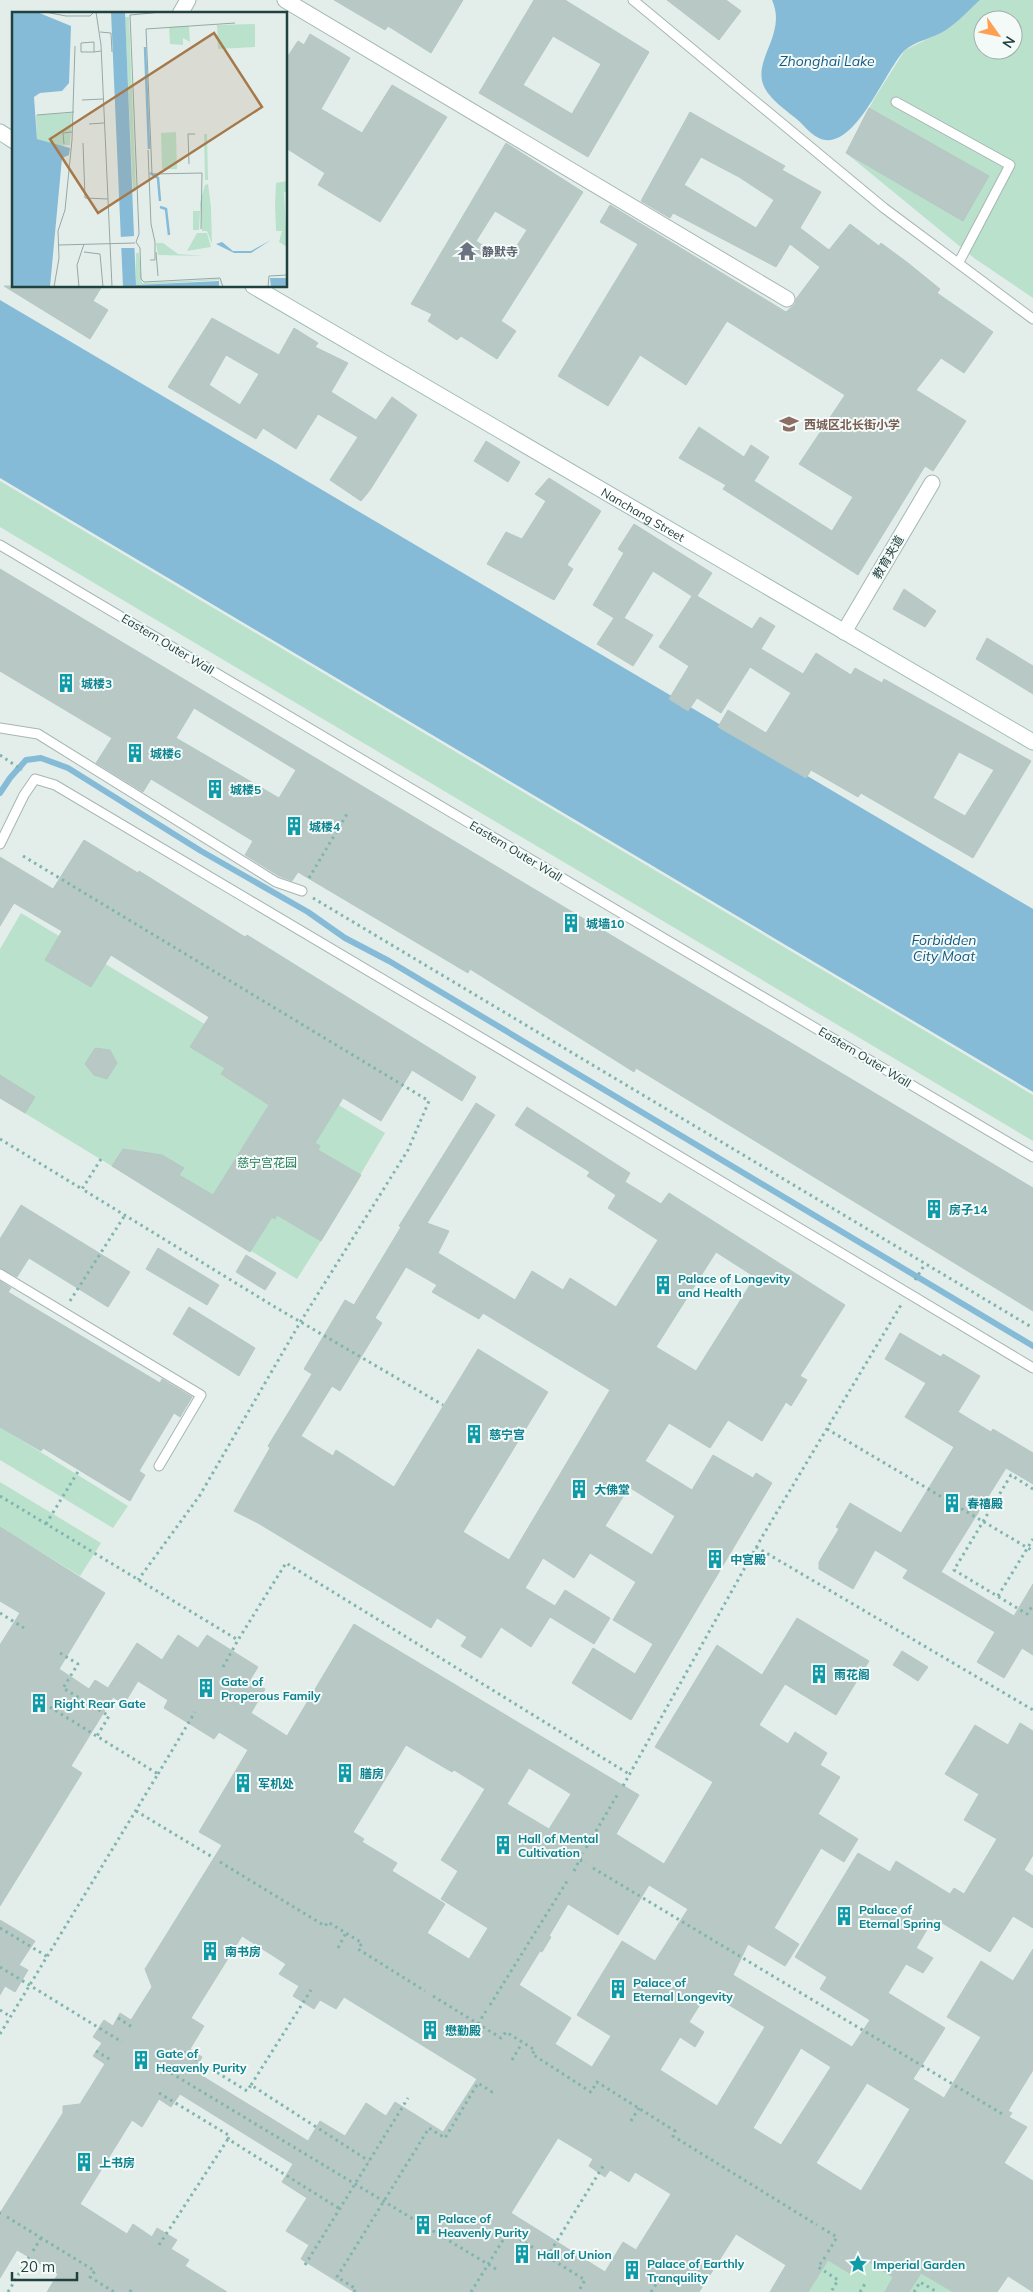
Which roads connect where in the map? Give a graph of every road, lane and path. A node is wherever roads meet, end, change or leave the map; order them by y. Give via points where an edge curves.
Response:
1 (188, 0) edge
2 (284, 0) edge
3 (633, 0) edge
4 (181, 12) edge
5 (896, 102) dead end
6 (0, 132) edge
7 (12, 140) edge
8 (958, 262) junction
9 (256, 288) edge
10 (787, 299) dead end
11 (1033, 319) edge
12 (932, 483) dead end
13 (0, 545) edge
14 (844, 632) junction
15 (0, 728) edge
16 (1033, 742) edge
17 (0, 755) edge
18 (35, 779) junction
19 (347, 814) dead end
20 (0, 844) edge
21 (23, 856) dead end
22 (302, 891) junction
23 (0, 1139) edge
24 (1033, 1157) edge
25 (101, 1159) dead end
26 (82, 1189) junction
27 (126, 1215) junction
28 (925, 1264) junction
29 (0, 1274) edge
30 (908, 1292) junction
31 (63, 1312) junction
32 (301, 1321) junction
33 (1033, 1328) edge
34 (1033, 1368) edge
35 (444, 1405) dead end
36 (827, 1429) junction
37 (159, 1466) dead end
38 (79, 1470) dead end
39 (1033, 1489) edge
40 (0, 1496) edge
41 (983, 1522) junction
42 (46, 1524) junction
43 (1033, 1539) edge
44 (756, 1547) junction
45 (1028, 1548) junction
46 (1033, 1551) edge
47 (138, 1580) junction
48 (998, 1596) junction
49 (1033, 1605) edge
50 (0, 1613) edge
51 (24, 1628) dead end
52 (238, 1640) junction
53 (60, 1653) dead end
54 (223, 1667) dead end
55 (40, 1701) dead end
56 (1033, 1710) edge
57 (195, 1712) dead end
58 (98, 1736) junction
59 (158, 1774) junction
60 (629, 1774) junction
61 (623, 1786) dead end
62 (619, 1792) dead end
63 (136, 1812) junction
64 (586, 1848) dead end
65 (583, 1853) dead end
66 (214, 1858) dead end
67 (580, 1860) junction
68 (220, 1862) dead end
69 (586, 1863) dead end
70 (593, 1868) dead end
71 (574, 1871) dead end
72 (569, 1878) dead end
73 (0, 1928) edge
74 (346, 1933) junction
75 (338, 1948) dead end
76 (48, 1957) junction
77 (0, 1967) edge
78 (30, 1986) junction
79 (311, 1990) dead end
80 (425, 1991) dead end
81 (433, 1996) dead end
82 (490, 2005) dead end
83 (0, 2010) edge
84 (486, 2011) dead end
85 (11, 2017) junction
86 (118, 2018) dead end
87 (478, 2024) junction
88 (132, 2027) dead end
89 (0, 2034) edge
90 (122, 2042) dead end
91 (522, 2042) junction
92 (96, 2051) dead end
93 (184, 2052) dead end
94 (111, 2060) dead end
95 (512, 2060) dead end
96 (171, 2073) dead end
97 (251, 2085) junction
98 (494, 2089) dead end
99 (159, 2093) dead end
100 (408, 2098) dead end
101 (638, 2108) junction
102 (1004, 2115) dead end
103 (630, 2121) dead end
104 (228, 2139) junction
105 (369, 2161) junction
106 (605, 2163) dead end
107 (355, 2184) junction
108 (384, 2201) junction
109 (340, 2209) junction
110 (7, 2217) dead end
111 (817, 2225) dead end
112 (822, 2228) dead end
113 (41, 2238) junction
114 (160, 2245) dead end
115 (33, 2251) dead end
116 (828, 2252) dead end
117 (30, 2257) dead end
118 (547, 2257) junction
119 (825, 2257) dead end
120 (488, 2264) junction
121 (305, 2266) dead end
122 (496, 2269) dead end
123 (661, 2277) dead end
124 (866, 2282) dead end
125 (133, 2286) dead end
126 (832, 2291) edge
127 (8, 2292) edge
128 (114, 2292) edge
129 (130, 2292) edge
130 (354, 2292) edge
131 (471, 2292) edge
132 (578, 2292) edge
133 (651, 2292) edge
134 (837, 2292) edge
135 (860, 2292) edge
136 (914, 2292) edge
137 (937, 2292) edge

1 - 4 street
2 - 10 street
3 - 8 lane via 884,208
5 - 8 lane via 1010,165
6 - 7 street
8 - 11 lane
9 - 14 street, Nanchang Street
12 - 14 street, 教育夹道
13 - 24 lane, Eastern Outer Wall
14 - 16 street, Nanchang Street
15 - 22 lane via 38,734 276,882
17 - 18 path
18 - 20 lane
18 - 30 lane via 55,785
19 - 22 path
21 - 32 path via 430,1101 408,1150
22 - 28 path
23 - 26 path
25 - 26 path
26 - 27 path
27 - 31 path
27 - 32 path
28 - 30 path
28 - 33 path
29 - 31 lane
30 - 34 lane
30 - 36 path
31 - 37 lane via 201,1395
32 - 35 path
32 - 47 path via 200,1495
36 - 41 path
36 - 44 path
38 - 42 path
39 - 41 path via 1011,1476
40 - 42 path
41 - 45 path
41 - 48 path via 954,1570
42 - 47 path
43 - 45 path
44 - 56 path
44 - 60 path
45 - 46 path
45 - 48 path
47 - 52 path
48 - 49 path via 1027,1614
50 - 51 path
52 - 54 path
52 - 60 path via 286,1563
53 - 58 path via 78,1664 63,1688 109,1716
55 - 58 path
57 - 59 path
58 - 59 path
59 - 63 path
60 - 61 path
62 - 64 path
63 - 66 path
63 - 76 path
65 - 67 path
67 - 69 path
67 - 71 path
68 - 74 path via 325,1926 328,1922
70 - 102 path
72 - 82 path
73 - 76 path
74 - 75 path
74 - 80 path via 362,1943 358,1949
76 - 78 path
77 - 78 path
78 - 85 path
78 - 90 path
79 - 97 path
81 - 87 path
83 - 85 path
84 - 87 path
85 - 89 path
86 - 88 path
87 - 91 path via 502,2038 506,2032
91 - 95 path
91 - 101 path via 535,2050 532,2054 591,2092 597,2082
92 - 94 path
93 - 97 path via 247,2091
96 - 107 path
97 - 105 path
98 - 108 path via 492,2092 478,2083 445,2138 428,2128
99 - 104 path via 230,2136
100 - 105 path
101 - 103 path
101 - 111 path via 675,2131 673,2136
104 - 109 path
104 - 114 path
105 - 107 path
106 - 118 path
107 - 108 path
107 - 109 path
108 - 120 path
108 - 130 path via 337,2277 356,2289
109 - 121 path
110 - 113 path
112 - 116 path via 837,2237
113 - 115 path
113 - 128 path via 95,2271 90,2278
117 - 127 path
118 - 120 path via 508,2232
118 - 132 path via 585,2280
119 - 126 path via 818,2268 838,2280
120 - 122 path
120 - 131 path
123 - 133 path
124 - 135 path
125 - 129 path
126 - 134 path
136 - 137 path via 920,2282

